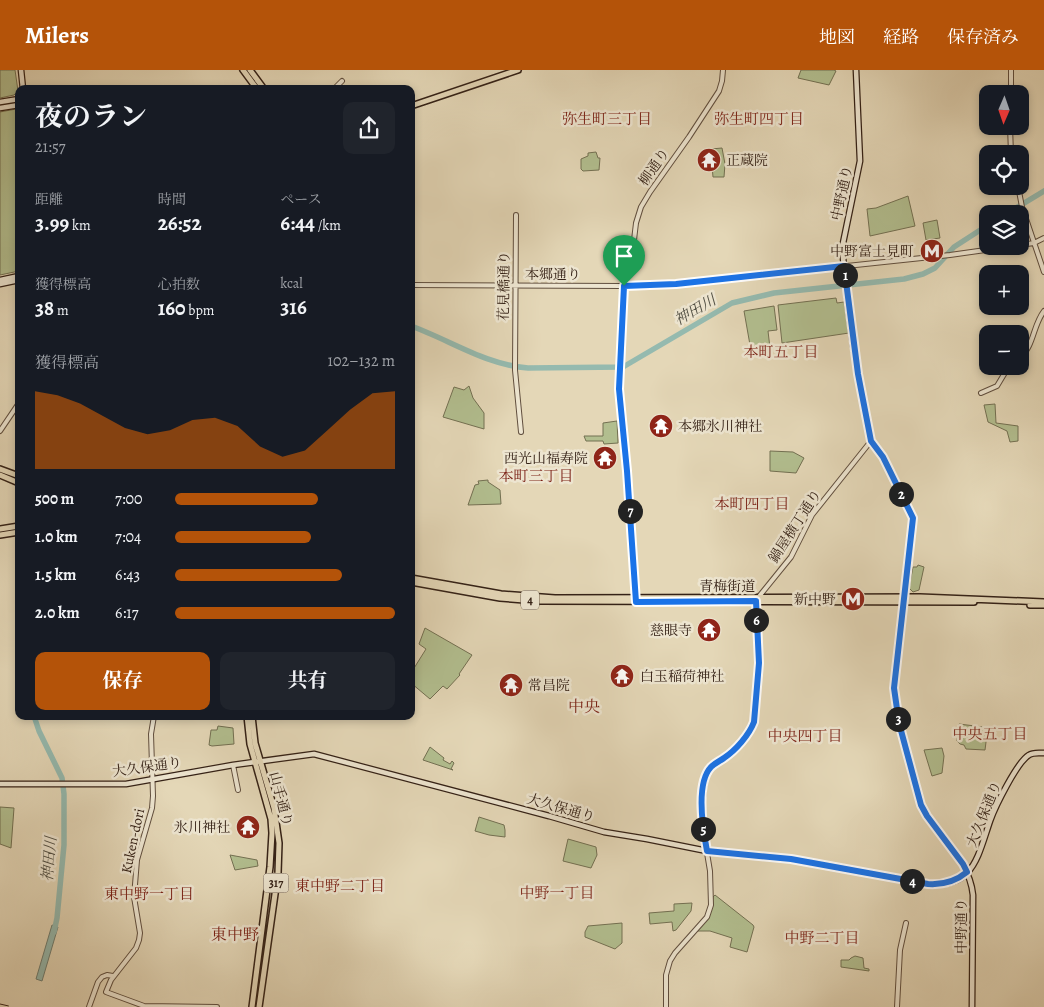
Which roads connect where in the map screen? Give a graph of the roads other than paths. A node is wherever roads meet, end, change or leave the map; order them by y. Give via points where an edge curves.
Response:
1 (21, 70) edge
2 (242, 70) edge
3 (250, 70) edge
4 (518, 70) edge
5 (723, 70) edge
6 (856, 70) edge
7 (1011, 70) edge
8 (342, 81) dead end
9 (23, 85) edge
10 (254, 85) edge
11 (261, 85) edge
12 (338, 85) edge
13 (1011, 85) edge
14 (15, 100) edge
15 (0, 102) edge
16 (15, 105) edge
17 (415, 105) edge
18 (0, 108) edge
19 (1020, 195) edge
20 (516, 215) dead end
21 (1044, 238) edge
22 (1034, 243) junction
23 (1029, 244) edge
24 (979, 251) edge
25 (844, 266) junction
26 (1044, 272) edge
27 (15, 277) edge
28 (0, 280) edge
29 (15, 281) edge
30 (0, 284) edge
31 (415, 285) edge
32 (515, 286) junction
33 (624, 286) junction
34 (1044, 311) edge
35 (1029, 346) edge
36 (1004, 375) edge
37 (981, 393) dead end
38 (15, 409) edge
39 (0, 431) edge
40 (521, 432) dead end
41 (871, 441) junction
42 (0, 469) edge
43 (0, 475) edge
44 (15, 475) edge
45 (15, 481) edge
46 (15, 527) edge
47 (0, 529) edge
48 (15, 533) edge
49 (0, 535) edge
50 (415, 579) edge
51 (415, 583) edge
52 (757, 599) junction
53 (903, 599) junction
54 (636, 600) junction
55 (1044, 604) edge
56 (153, 720) edge
57 (248, 720) edge
58 (252, 720) edge
59 (1044, 753) edge
60 (257, 762) junction
61 (233, 765) junction
62 (152, 780) junction
63 (0, 784) edge
64 (238, 790) dead end
65 (707, 851) junction
66 (967, 872) junction
67 (906, 923) dead end
68 (114, 976) junction
69 (89, 1007) edge
70 (216, 1007) edge
71 (252, 1007) edge
72 (259, 1007) edge
73 (666, 1007) edge
74 (896, 1007) edge
75 (972, 1007) edge

1 - 9 main road
2 - 10 main road
3 - 11 main road
4 - 17 main road
5 - 33 street, 柳通り via 718,91 642,207
6 - 25 main road, 中野通り via 860,161 843,243
7 - 13 street
8 - 12 street
14 - 15 main road
16 - 18 main road
19 - 22 street
20 - 32 street, 花見橋通り
21 - 22 street
22 - 23 street
22 - 26 street
24 - 25 street, 本郷通り
25 - 33 street, 本郷通り via 676,284
25 - 41 main road, 中野通り via 858,374
27 - 28 main road
29 - 30 main road
31 - 32 street, 本郷通り
32 - 33 street, 本郷通り
32 - 40 street, 花見橋通り via 515,370
33 - 54 street, 柳通り via 619,389
34 - 35 street
36 - 37 street via 998,386
38 - 39 street
41 - 52 street, 鍋屋横丁通り via 812,515 791,556
41 - 53 main road, 中野通り via 883,457 913,518
42 - 44 main road
43 - 45 main road
46 - 47 main road
48 - 49 main road
50 - 54 main road, 青梅街道 / 4 via 501,594
51 - 54 main road, 青梅街道 / 4 via 535,601
52 - 53 main road, 青梅街道 / 4
52 - 54 main road, 青梅街道 / 4
52 - 65 street via 759,663 754,722 736,748 713,765 705,778 701,817
53 - 55 main road, 青梅街道 / 4
53 - 66 main road, 中野通り via 894,688 899,723 921,807
56 - 62 street, Kuken-dori via 150,734
57 - 60 main road, 山手通り / 317 via 250,744
58 - 60 main road, 山手通り / 317
59 - 66 main road, 大久保通り via 1032,753 1024,758 991,819 978,859
60 - 61 main road, 大久保通り
60 - 65 main road, 大久保通り via 314,754 604,832
60 - 71 main road, 山手通り / 317 via 271,819 272,844
60 - 72 main road, 山手通り / 317 via 274,808 279,843 278,873
61 - 62 main road, 大久保通り
61 - 64 street
62 - 63 main road, 大久保通り via 126,784
62 - 68 street, Kuken-dori via 152,808 139,852 134,897 139,940
65 - 66 main road, 大久保通り via 791,859 932,884 950,882
65 - 73 street via 712,895 710,908 706,919 670,961 665,979
66 - 75 main road, 中野通り via 972,895
67 - 74 street via 900,946
68 - 69 street, Kuken-dori via 100,979
68 - 70 street via 106,992 139,1005

